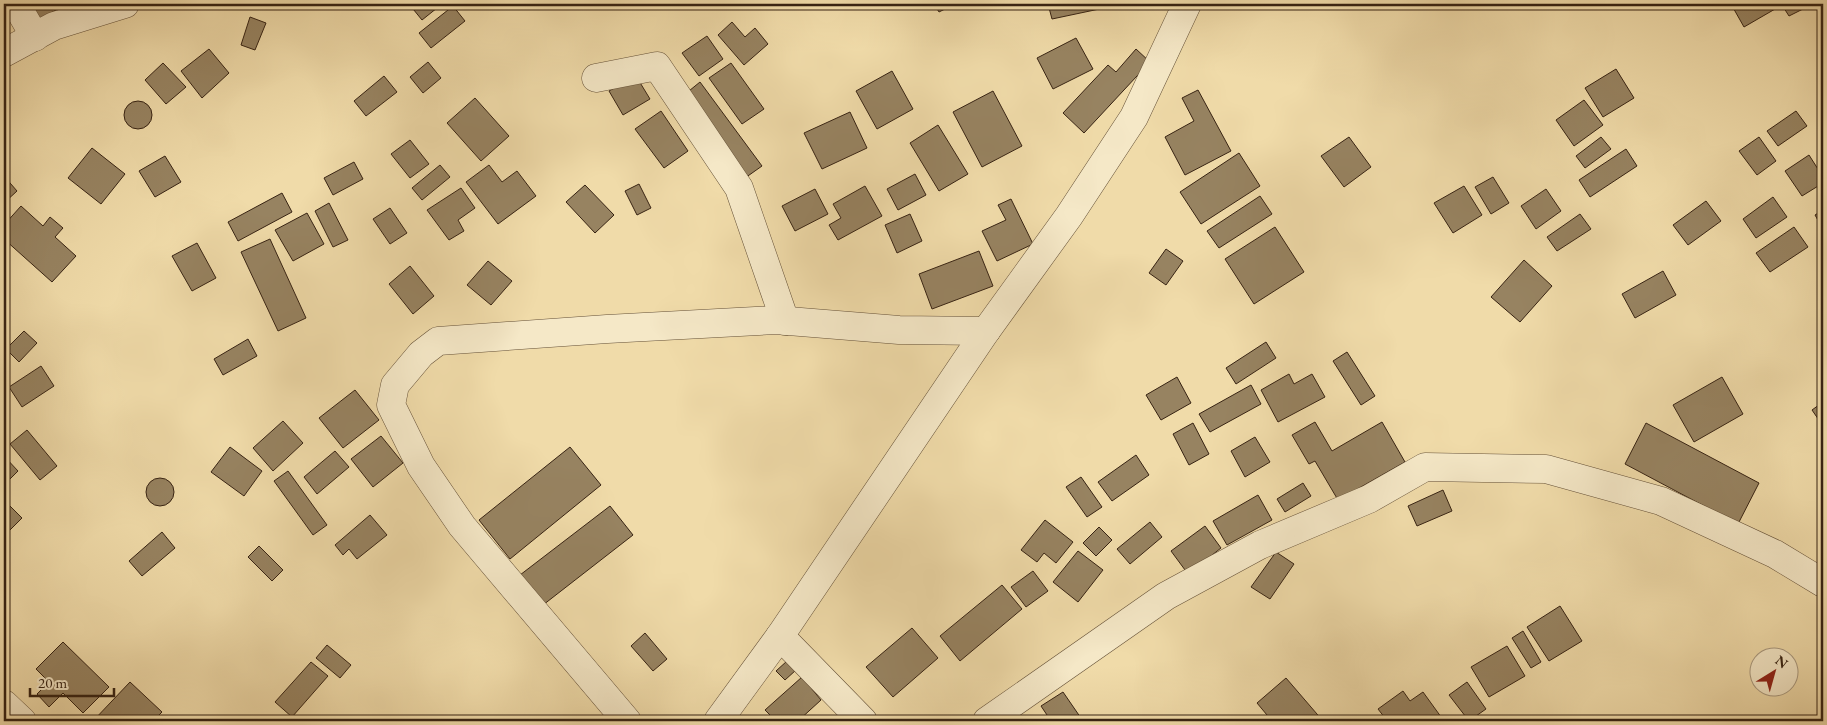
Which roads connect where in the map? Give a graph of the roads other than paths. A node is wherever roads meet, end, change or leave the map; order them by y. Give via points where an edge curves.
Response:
1 (16, 4) edge
2 (125, 4) edge
3 (1187, 4) edge
4 (35, 36) junction
5 (4, 52) edge
6 (596, 78) dead end
7 (785, 321) junction
8 (986, 331) junction
9 (1823, 583) edge
10 (780, 636) junction
11 (4, 704) edge
12 (22, 721) edge
13 (627, 721) edge
14 (718, 721) edge
15 (864, 721) edge
16 (987, 721) edge

1 - 4 street
2 - 4 street via 54,26
3 - 8 street via 1134,117 1069,216
4 - 5 street
6 - 7 street via 657,66 739,188
7 - 8 street via 899,330
7 - 13 street via 607,328 438,341 421,354 395,385 391,405 421,466 462,526
8 - 10 street
9 - 16 street via 1775,554 1661,500 1546,469 1425,467 1369,498 1260,545 1166,596
10 - 14 street
10 - 15 street
11 - 12 street

